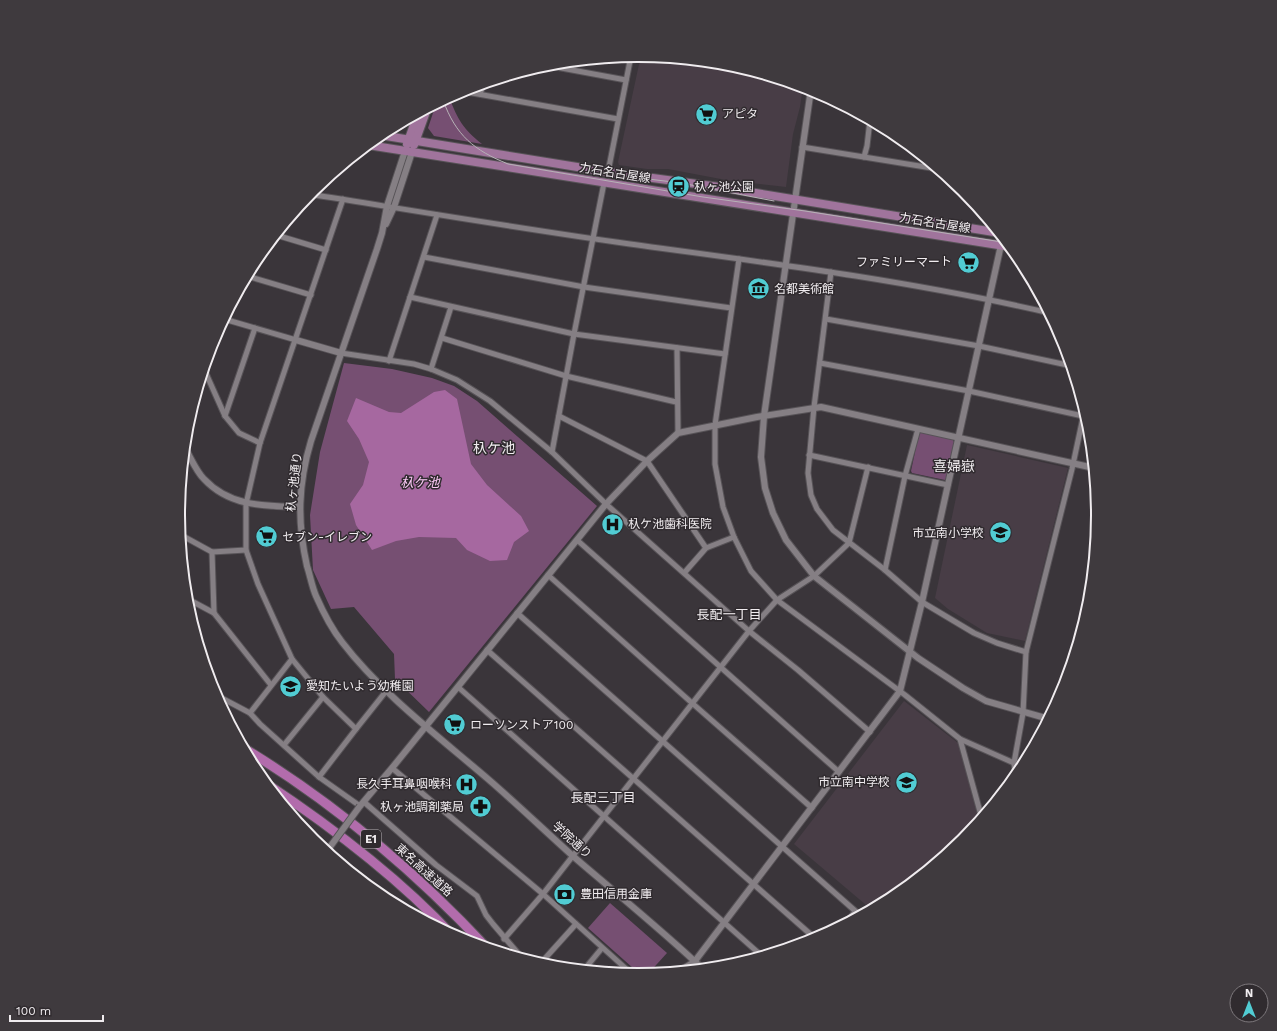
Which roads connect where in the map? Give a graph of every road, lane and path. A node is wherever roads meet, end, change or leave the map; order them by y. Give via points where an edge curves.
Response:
1 (630, 62) edge
2 (565, 68) edge
3 (626, 80) junction
4 (481, 91) edge
5 (475, 93) edge
6 (480, 94) junction
7 (810, 96) edge
8 (423, 117) edge
9 (618, 119) junction
10 (417, 121) edge
11 (869, 126) edge
12 (389, 137) edge
13 (412, 141) junction
14 (376, 146) edge
15 (802, 147) junction
16 (408, 151) junction
17 (864, 158) junction
18 (929, 168) edge
19 (608, 172) junction
20 (604, 183) junction
21 (318, 195) edge
22 (343, 199) junction
23 (794, 200) junction
24 (390, 206) junction
25 (793, 213) junction
26 (437, 215) junction
27 (993, 233) edge
28 (281, 237) edge
29 (593, 238) junction
30 (1001, 245) joint
31 (326, 250) junction
32 (424, 257) junction
33 (739, 259) junction
34 (785, 264) junction
35 (831, 272) junction
36 (253, 278) edge
37 (584, 287) junction
38 (311, 295) junction
39 (410, 297) junction
40 (988, 299) junction
41 (451, 307) junction
42 (732, 308) junction
43 (1043, 311) edge
44 (826, 319) junction
45 (230, 321) edge
46 (255, 328) junction
47 (574, 334) junction
48 (442, 338) junction
49 (296, 340) junction
50 (979, 346) junction
51 (677, 348) junction
52 (341, 353) junction
53 (725, 354) junction
54 (388, 361) junction
55 (820, 363) junction
56 (1066, 365) edge
57 (431, 369) junction
58 (207, 376) edge
59 (566, 376) junction
60 (969, 391) junction
61 (676, 402) junction
62 (814, 407) junction
63 (1081, 415) edge
64 (225, 416) junction
65 (559, 416) junction
66 (764, 416) junction
67 (1082, 422) edge
68 (716, 425) junction
69 (918, 429) junction
70 (678, 433) junction
71 (959, 438) junction
72 (260, 443) junction
73 (552, 452) junction
74 (189, 455) edge
75 (810, 455) junction
76 (647, 462) junction
77 (1074, 463) junction
78 (868, 467) junction
79 (1089, 467) edge
80 (905, 476) junction
81 (948, 485) junction
82 (246, 504) junction
83 (606, 504) junction
84 (300, 508) junction
85 (734, 537) junction
86 (186, 538) edge
87 (577, 540) junction
88 (849, 543) junction
89 (706, 548) junction
90 (246, 550) junction
91 (212, 552) junction
92 (885, 570) junction
93 (684, 572) junction
94 (548, 575) junction
95 (814, 576) junction
96 (777, 600) junction
97 (194, 602) edge
98 (922, 602) junction
99 (214, 613) junction
100 (517, 613) junction
101 (749, 631) junction
102 (487, 650) junction
103 (910, 651) junction
104 (1026, 652) junction
105 (292, 659) junction
106 (720, 667) junction
107 (271, 685) junction
108 (458, 687) junction
109 (387, 690) junction
110 (900, 691) junction
111 (323, 697) junction
112 (225, 700) edge
113 (692, 703) junction
114 (250, 713) junction
115 (1023, 713) junction
116 (1044, 719) edge
117 (426, 726) junction
118 (356, 729) junction
119 (870, 732) junction
120 (960, 739) junction
121 (662, 741) junction
122 (284, 745) junction
123 (253, 754) edge
124 (1014, 763) junction
125 (392, 768) junction
126 (1015, 769) edge
127 (839, 772) junction
128 (319, 777) junction
129 (633, 778) junction
130 (279, 792) edge
131 (362, 804) junction
132 (812, 808) junction
133 (980, 813) edge
134 (604, 815) junction
135 (782, 846) junction
136 (329, 847) edge
137 (573, 856) junction
138 (753, 884) junction
139 (543, 894) junction
140 (855, 912) joint
141 (853, 915) edge
142 (724, 922) junction
143 (440, 923) edge
144 (576, 924) junction
145 (810, 935) edge
146 (504, 939) junction
147 (479, 940) edge
148 (602, 948) junction
149 (517, 953) edge
150 (759, 953) edge
151 (545, 959) edge
152 (695, 962) junction
153 (698, 965) edge
154 (587, 966) edge
155 (688, 966) edge
156 (625, 969) edge

1 - 3 street
2 - 3 street
3 - 9 street
4 - 6 street
5 - 6 street
6 - 9 street
7 - 15 street
8 - 13 main road
9 - 19 street
10 - 13 main road
11 - 17 street
12 - 13 main road, 力石名古屋線
13 - 16 main road
13 - 19 main road, 力石名古屋線
14 - 16 main road, 力石名古屋線
15 - 17 street
15 - 23 street
16 - 20 main road, 力石名古屋線
16 - 24 street, 杁ヶ池通り
17 - 18 street
19 - 23 main road, 力石名古屋線
20 - 25 main road, 力石名古屋線
20 - 29 street
21 - 22 street
22 - 24 street
22 - 31 street
23 - 25 street
23 - 27 main road, 力石名古屋線
24 - 26 street
24 - 52 street, 杁ヶ池通り
25 - 30 main road, 力石名古屋線
25 - 34 street
26 - 29 street
26 - 32 street
28 - 31 street
29 - 33 street
29 - 37 street
30 - 40 street
31 - 38 street
32 - 37 street
32 - 39 street
33 - 34 street
33 - 42 street
34 - 35 street
34 - 66 street
35 - 40 street
35 - 44 street
36 - 38 street
37 - 42 street
37 - 47 street
38 - 49 street
39 - 41 street
39 - 54 street
40 - 43 street
40 - 50 street
41 - 47 street
41 - 48 street
42 - 53 street
44 - 50 street
44 - 55 street
45 - 46 street
46 - 49 street
46 - 64 street
47 - 51 street
47 - 59 street
48 - 57 street
48 - 59 street
49 - 52 street
49 - 72 street
50 - 56 street
50 - 60 street
51 - 53 street
51 - 61 street
52 - 54 street
52 - 84 street, 杁ヶ池通り via 307,454
53 - 68 street
54 - 57 street
55 - 60 street
55 - 62 street
57 - 73 street via 457,380 490,401
58 - 64 street
59 - 61 street
59 - 65 street
60 - 63 street
60 - 71 street
61 - 70 street
62 - 66 street
62 - 69 street
62 - 75 street
64 - 72 street via 240,433
65 - 73 street
65 - 76 street
66 - 68 street
66 - 95 street via 761,457 765,488 786,540
67 - 77 street
68 - 70 street
68 - 85 street via 715,464 723,507
69 - 71 street
69 - 80 street
70 - 76 street
71 - 77 street
71 - 81 street
72 - 82 street
73 - 83 street
74 - 82 street via 204,479 228,497
75 - 78 street
75 - 88 street via 808,473 811,495 817,510 833,530
76 - 83 street
76 - 89 street
77 - 79 street
77 - 104 street
78 - 80 street
78 - 88 street
80 - 81 street
80 - 92 street
81 - 98 street
82 - 84 street
82 - 90 street
83 - 87 street
83 - 93 street
84 - 109 street, 杁ヶ池通り via 303,545 315,594 341,641
85 - 89 street
85 - 96 street via 751,571
86 - 91 street
87 - 94 street
87 - 106 street
88 - 92 street
88 - 95 street
89 - 93 street
90 - 91 street
90 - 105 street via 258,584
91 - 99 street
92 - 98 street
93 - 101 street
94 - 100 street
94 - 113 street
95 - 96 street
95 - 103 street
96 - 101 street
96 - 110 street
97 - 99 street
98 - 103 street
98 - 104 street via 974,633
99 - 107 street
100 - 102 street
100 - 121 street
101 - 106 street
101 - 119 street
102 - 108 street
102 - 129 street
103 - 110 street
103 - 115 street via 986,701
104 - 115 street
105 - 107 street
105 - 111 street
106 - 113 street
106 - 127 street
107 - 114 street
108 - 117 street
108 - 134 street
109 - 117 street, 杁ヶ池通り
109 - 118 street
110 - 119 street
110 - 120 street
111 - 118 street
111 - 122 street
112 - 114 street
113 - 121 street
113 - 132 street
114 - 122 street
115 - 116 street
115 - 124 street
117 - 125 street
117 - 137 street, 学院通り via 489,779
118 - 128 street
119 - 127 street
120 - 124 street
120 - 133 street
121 - 129 street
121 - 135 street
122 - 128 street
123 - 147 highway, 東名高速道路 / E1 via 340,813 423,883
124 - 126 street
125 - 131 street
125 - 139 street
127 - 132 street
128 - 131 street
129 - 134 street
129 - 138 street
130 - 143 highway, E1 via 326,824 368,858 411,894
131 - 136 street, bridge
131 - 146 street via 477,896 486,915
132 - 135 street
134 - 137 street
134 - 142 street
135 - 138 street
135 - 140 street
137 - 139 street
137 - 152 street, 学院通り
138 - 142 street
138 - 145 street
139 - 144 street
139 - 146 street
140 - 141 street
142 - 150 street
142 - 152 street
144 - 148 street
144 - 151 street
146 - 149 street
148 - 154 street
148 - 156 street
152 - 153 street, 学院通り
152 - 155 street

